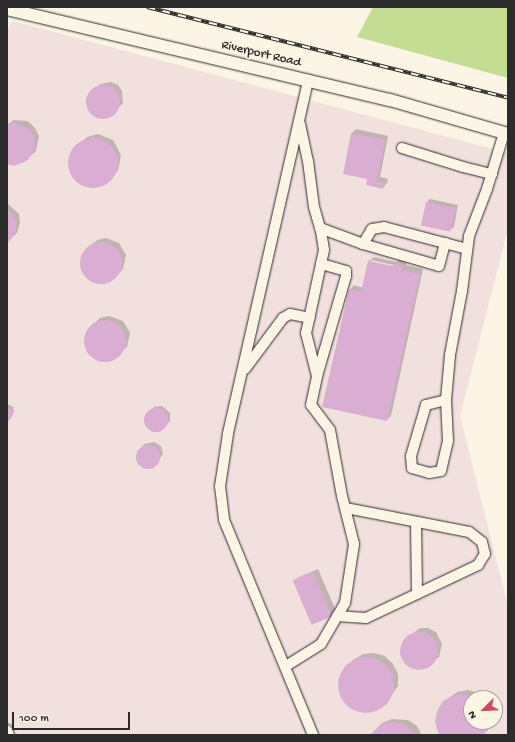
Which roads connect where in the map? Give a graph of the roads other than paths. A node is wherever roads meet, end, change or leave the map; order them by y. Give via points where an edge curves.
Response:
1 (7, 9) edge
2 (308, 81) junction
3 (299, 120) junction
4 (506, 134) edge
5 (402, 148) dead end
6 (492, 174) junction
7 (320, 228) junction
8 (445, 243) junction
9 (363, 244) junction
10 (467, 249) junction
11 (321, 264) junction
12 (310, 318) junction
13 (243, 372) junction
14 (317, 376) junction
15 (446, 400) junction
16 (345, 508) junction
17 (416, 522) junction
18 (418, 594) junction
19 (337, 616) junction
20 (286, 666) junction
21 (7, 730) edge
22 (9, 735) edge
23 (314, 735) edge

1 - 2 main road, Riverport Road
2 - 3 street
2 - 4 main road, Riverport Road via 390,100
3 - 7 street
3 - 13 street
4 - 6 street
5 - 6 street
6 - 10 street via 469,236
7 - 9 street
7 - 11 street via 324,250
8 - 9 street via 384,227 372,229
8 - 9 street via 439,266
8 - 10 street
10 - 15 street via 450,355
11 - 12 street
11 - 14 street via 346,271 346,276
12 - 13 street via 290,314 283,318
12 - 14 street via 306,333
13 - 20 street via 228,434 220,486 224,520
14 - 16 street via 311,405 330,430
15 - 15 street via 448,441 441,471 429,472 412,468 411,456 426,404
16 - 17 street
16 - 19 street via 354,544 344,603
17 - 18 street
17 - 18 street via 468,532 482,542 485,554 478,565
18 - 19 street via 366,618
19 - 20 street via 322,644
20 - 23 street
21 - 22 street

